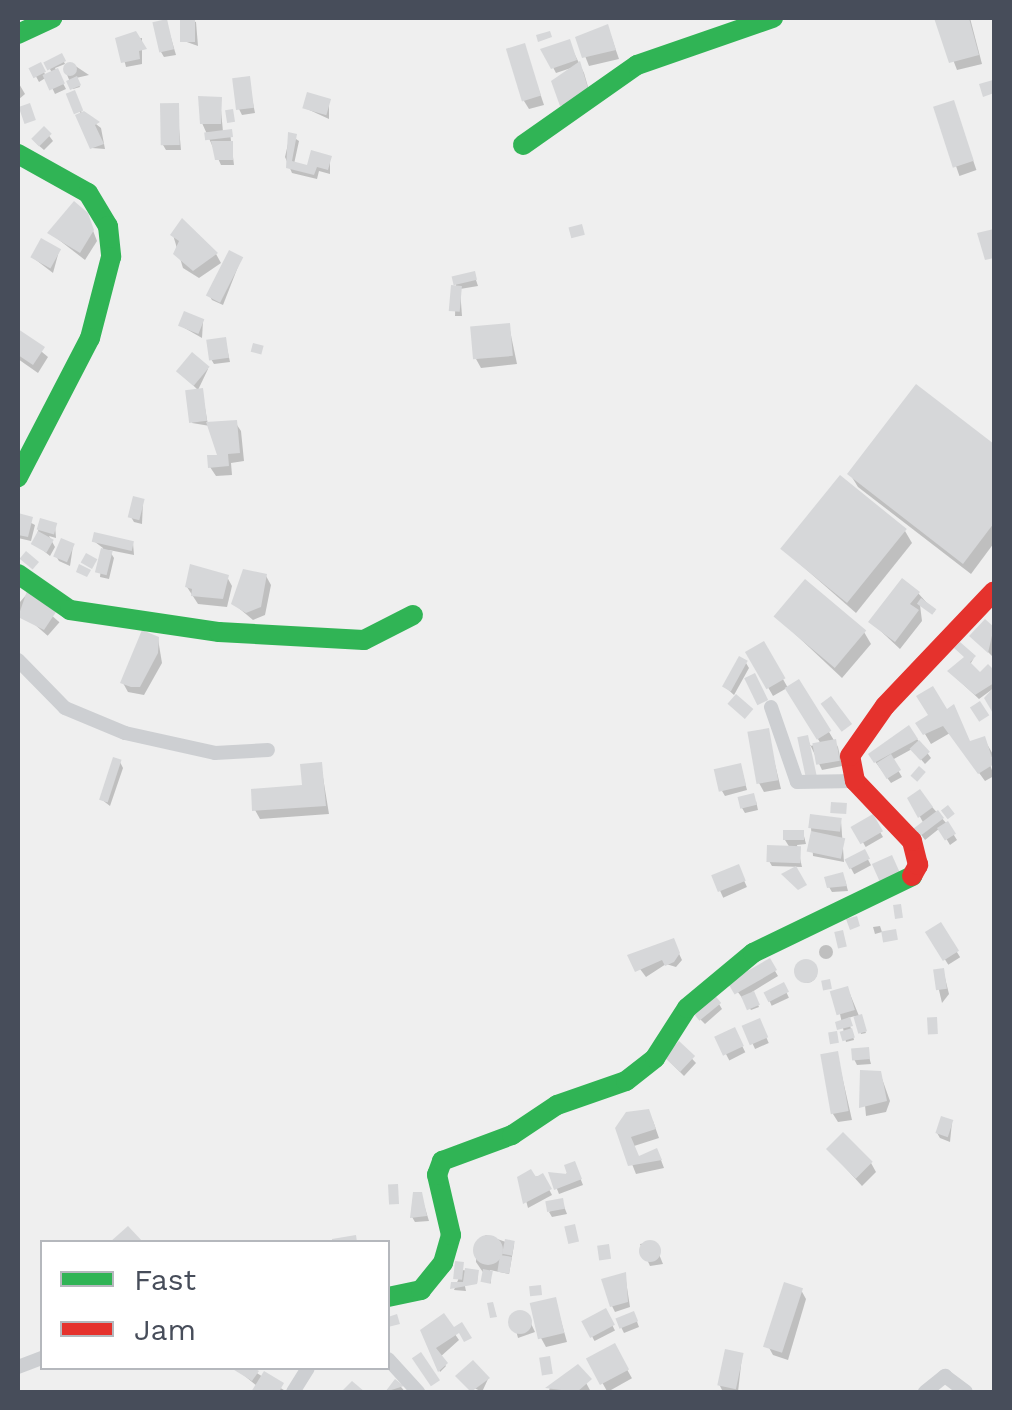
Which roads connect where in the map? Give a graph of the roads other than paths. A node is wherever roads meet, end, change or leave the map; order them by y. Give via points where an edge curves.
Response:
1 (54, 18) edge
2 (772, 18) edge
3 (18, 34) edge
4 (523, 145) dead end
5 (18, 154) edge
6 (18, 477) edge
7 (18, 574) edge
8 (994, 591) edge
9 (413, 615) dead end
10 (18, 660) edge
11 (771, 707) dead end
12 (268, 750) dead end
13 (856, 781) junction
14 (390, 1297) edge
15 (390, 1361) edge
16 (307, 1370) edge
17 (293, 1392) edge
18 (418, 1392) edge
19 (925, 1392) edge
20 (966, 1392) edge

1 - 3 street
2 - 4 street via 637,65
5 - 6 street via 88,193 108,226 111,257 90,338
7 - 9 street via 70,610 219,632 364,640
8 - 13 street via 855,746 850,756
10 - 12 street via 65,708 107,726 171,747
11 - 13 street via 797,782
13 - 14 street via 912,841 918,865 910,879 753,954 687,1008 655,1058 626,1081 557,1105 512,1135 442,1161 437,1175 450,1235 442,1264 421,1290
15 - 18 street
16 - 17 street
19 - 20 street via 946,1376

